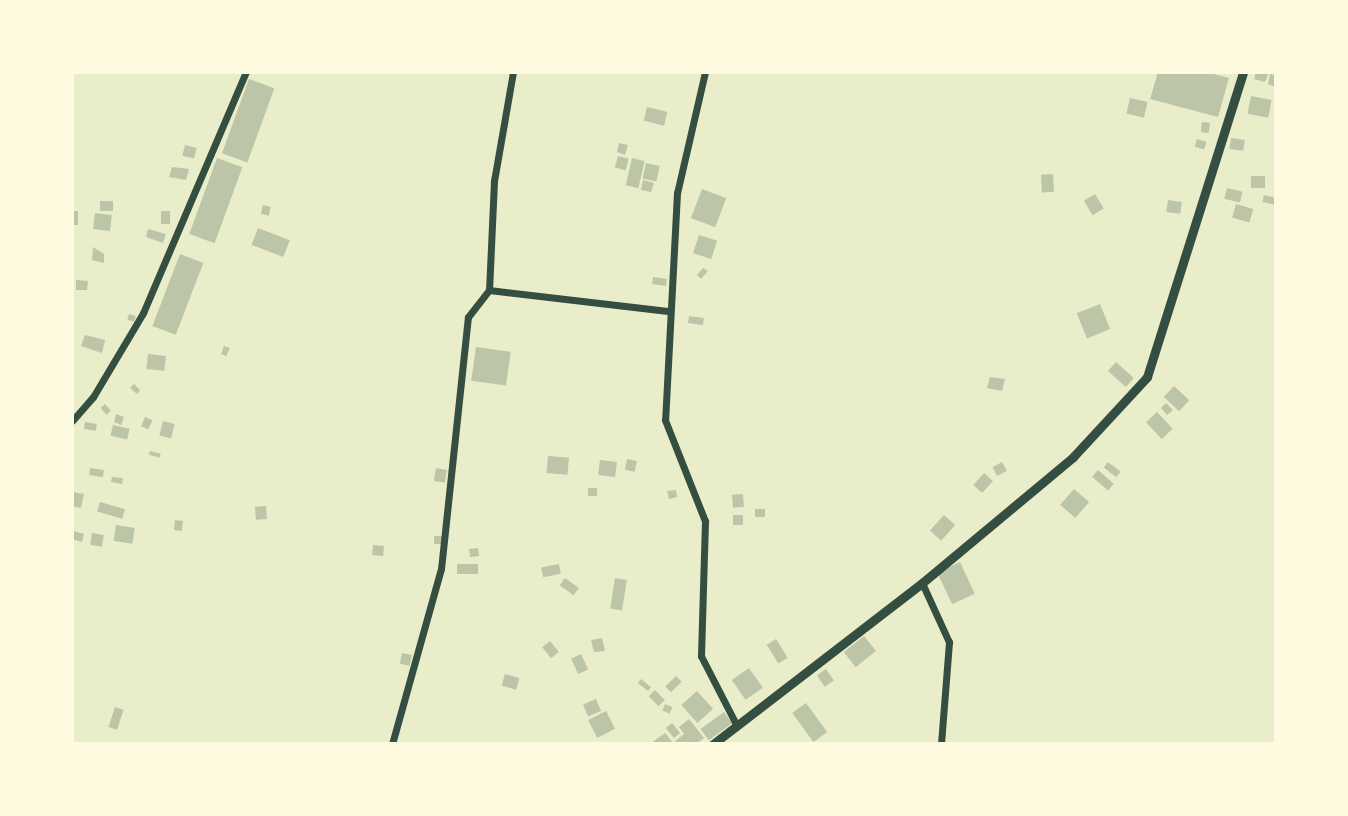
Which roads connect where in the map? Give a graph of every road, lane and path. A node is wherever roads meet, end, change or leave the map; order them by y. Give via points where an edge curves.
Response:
1 (246, 72) edge
2 (513, 72) edge
3 (705, 72) edge
4 (1243, 72) edge
5 (489, 290) junction
6 (668, 311) junction
7 (72, 421) edge
8 (922, 583) junction
9 (737, 726) junction
10 (391, 744) edge
11 (713, 744) edge
12 (941, 744) edge

1 - 7 street via 144,313 93,397
2 - 5 street via 494,181
3 - 6 street via 677,193
4 - 8 street via 1147,377 1073,457
5 - 6 street
5 - 10 street via 468,317 441,569
6 - 9 street via 665,420 705,521 701,656
8 - 9 street
8 - 12 street via 949,642
9 - 11 street

